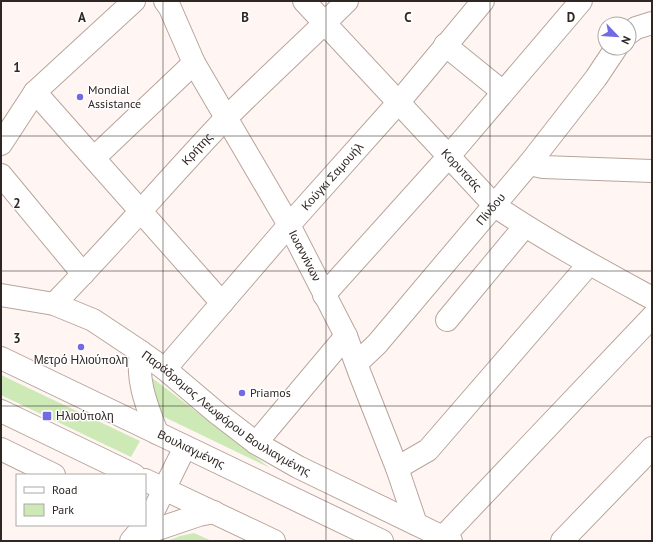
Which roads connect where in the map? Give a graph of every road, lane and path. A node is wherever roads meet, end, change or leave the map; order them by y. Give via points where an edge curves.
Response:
1 (134, 1) edge
2 (165, 1) edge
3 (304, 1) edge
4 (347, 1) edge
5 (484, 1) edge
6 (581, 1) edge
7 (652, 23) edge
8 (324, 24) junction
9 (637, 28) edge
10 (445, 45) junction
11 (611, 56) edge
12 (194, 62) junction
13 (35, 92) junction
14 (503, 92) junction
15 (398, 103) junction
16 (226, 119) junction
17 (1, 144) edge
18 (449, 156) junction
19 (94, 158) junction
20 (529, 164) junction
21 (652, 171) edge
22 (1, 175) edge
23 (495, 206) junction
24 (140, 210) junction
25 (289, 225) junction
26 (525, 226) junction
27 (589, 264) junction
28 (83, 274) junction
29 (1, 294) edge
30 (324, 295) junction
31 (652, 298) edge
32 (222, 303) junction
33 (54, 304) junction
34 (652, 317) edge
35 (447, 320) dead end
36 (346, 336) junction
37 (141, 352) junction
38 (1, 358) edge
39 (357, 363) junction
40 (165, 369) junction
41 (1, 411) edge
42 (157, 433) junction
43 (256, 443) junction
44 (185, 447) junction
45 (652, 448) edge
46 (1, 449) edge
47 (397, 468) junction
48 (52, 474) edge
49 (132, 474) edge
50 (146, 481) edge
51 (155, 490) edge
52 (214, 512) junction
53 (146, 522) edge
54 (416, 524) junction
55 (143, 526) edge
56 (134, 538) edge
57 (447, 539) edge
58 (274, 541) edge
59 (382, 541) edge
60 (562, 541) edge

1 - 13 street
2 - 12 street, Ιωαννίνων
3 - 8 street, Κορυτσάς
4 - 8 street, Κρήτης
5 - 10 street, Κούγκι Σαμουήλ
6 - 14 street
7 - 9 street
8 - 15 street, Κορυτσάς
8 - 16 street, Κρήτης
10 - 14 street
10 - 15 street, Κούγκι Σαμουήλ
11 - 20 street, Πίνδου
12 - 16 street, Ιωαννίνων
12 - 19 street
13 - 17 street
13 - 19 street
14 - 18 street
15 - 18 street, Κορυτσάς
15 - 25 street, Κούγκι Σαμουήλ
16 - 24 street, Κρήτης
16 - 25 street, Ιωαννίνων
18 - 23 street, Κορυτσάς
18 - 30 street
19 - 24 street
20 - 21 street via 543,167
20 - 23 street, Πίνδου
22 - 28 street
23 - 26 street, Κορυτσάς
23 - 39 street, Πίνδου via 377,344
24 - 28 street, Κρήτης
24 - 32 street
25 - 30 street, Ιωαννίνων
25 - 32 street, Κούγκι Σαμουήλ
26 - 27 street, Κορυτσάς
26 - 35 street
27 - 31 street, Κορυτσάς
27 - 47 street via 428,450
28 - 33 street, Κρήτης
29 - 33 street, Παράδρομος Λεωφόρου Βουλιαγμένης
30 - 36 street, Ιωαννίνων
32 - 40 street, Κούγκι Σαμουήλ
33 - 37 street, Παράδρομος Λεωφόρου Βουλιαγμένης via 93,320
34 - 57 street
36 - 39 street, Ιωαννίνων
36 - 43 street
37 - 40 street, Παράδρομος Λεωφόρου Βουλιαγμένης
37 - 42 street via 140,382
38 - 42 street, Βουλιαγμένης
39 - 47 street, Ιωαννίνων
40 - 43 street, Παράδρομος Λεωφόρου Βουλιαγμένης
41 - 49 street
42 - 44 street, Βουλιαγμένης
43 - 54 street, Παράδρομος Λεωφόρου Βουλιαγμένης via 298,467
44 - 51 street
44 - 59 street, Βουλιαγμένης
45 - 60 street
46 - 48 street
47 - 54 street, Ιωαννίνων
50 - 51 street
51 - 52 street
51 - 53 street via 151,516
52 - 56 street via 198,515
52 - 58 street
54 - 57 street, Παράδρομος Λεωφόρου Βουλιαγμένης
55 - 56 street

